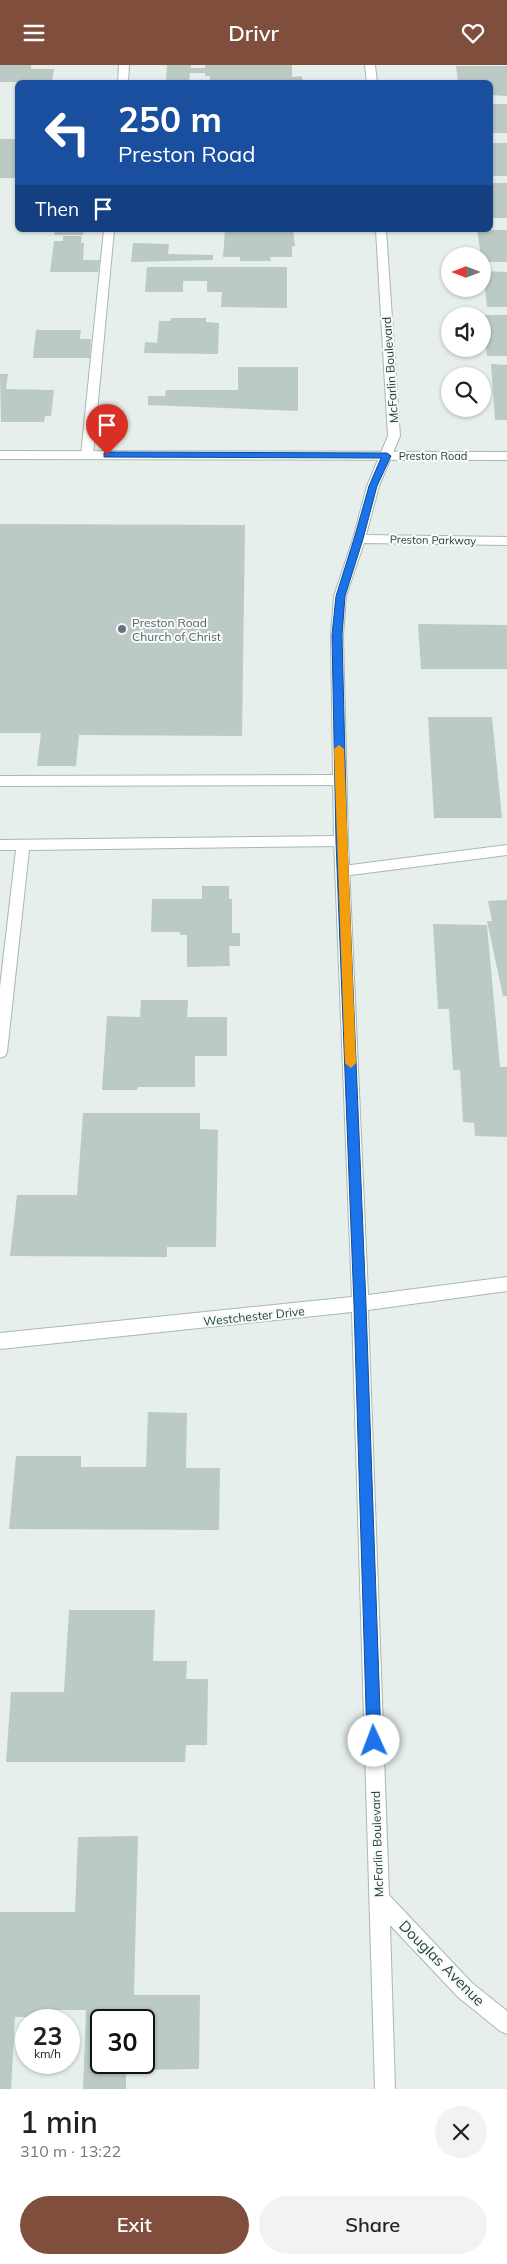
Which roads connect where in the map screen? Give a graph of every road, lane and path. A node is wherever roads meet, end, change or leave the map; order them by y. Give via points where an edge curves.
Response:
1 (124, 65) edge
2 (370, 65) edge
3 (123, 80) edge
4 (372, 80) edge
5 (109, 232) edge
6 (381, 232) edge
7 (0, 455) edge
8 (88, 455) junction
9 (387, 456) junction
10 (507, 457) edge
11 (359, 539) junction
12 (507, 541) edge
13 (340, 780) junction
14 (0, 781) edge
15 (341, 841) junction
16 (0, 845) edge
17 (23, 845) junction
18 (507, 850) edge
19 (343, 871) junction
20 (0, 1052) edge
21 (507, 1284) edge
22 (360, 1305) junction
23 (0, 1341) edge
24 (379, 1899) junction
25 (507, 2024) edge
26 (385, 2089) edge

1 - 3 street
2 - 4 street
5 - 8 street
6 - 9 street, McFarlin Boulevard via 394,436
7 - 8 street, Preston Road
8 - 9 street, Preston Road
9 - 10 street, Preston Road
9 - 11 street, McFarlin Boulevard via 373,486
11 - 12 street, Preston Parkway
11 - 13 street, McFarlin Boulevard via 339,606
13 - 14 street
13 - 15 street, McFarlin Boulevard
15 - 17 street
15 - 19 street, McFarlin Boulevard
16 - 17 street
17 - 20 street
18 - 19 street
19 - 22 street, McFarlin Boulevard
21 - 22 street, Westchester Drive
22 - 23 street, Westchester Drive
22 - 24 street, McFarlin Boulevard
24 - 25 street, Douglas Avenue via 465,1990
24 - 26 street, McFarlin Boulevard

